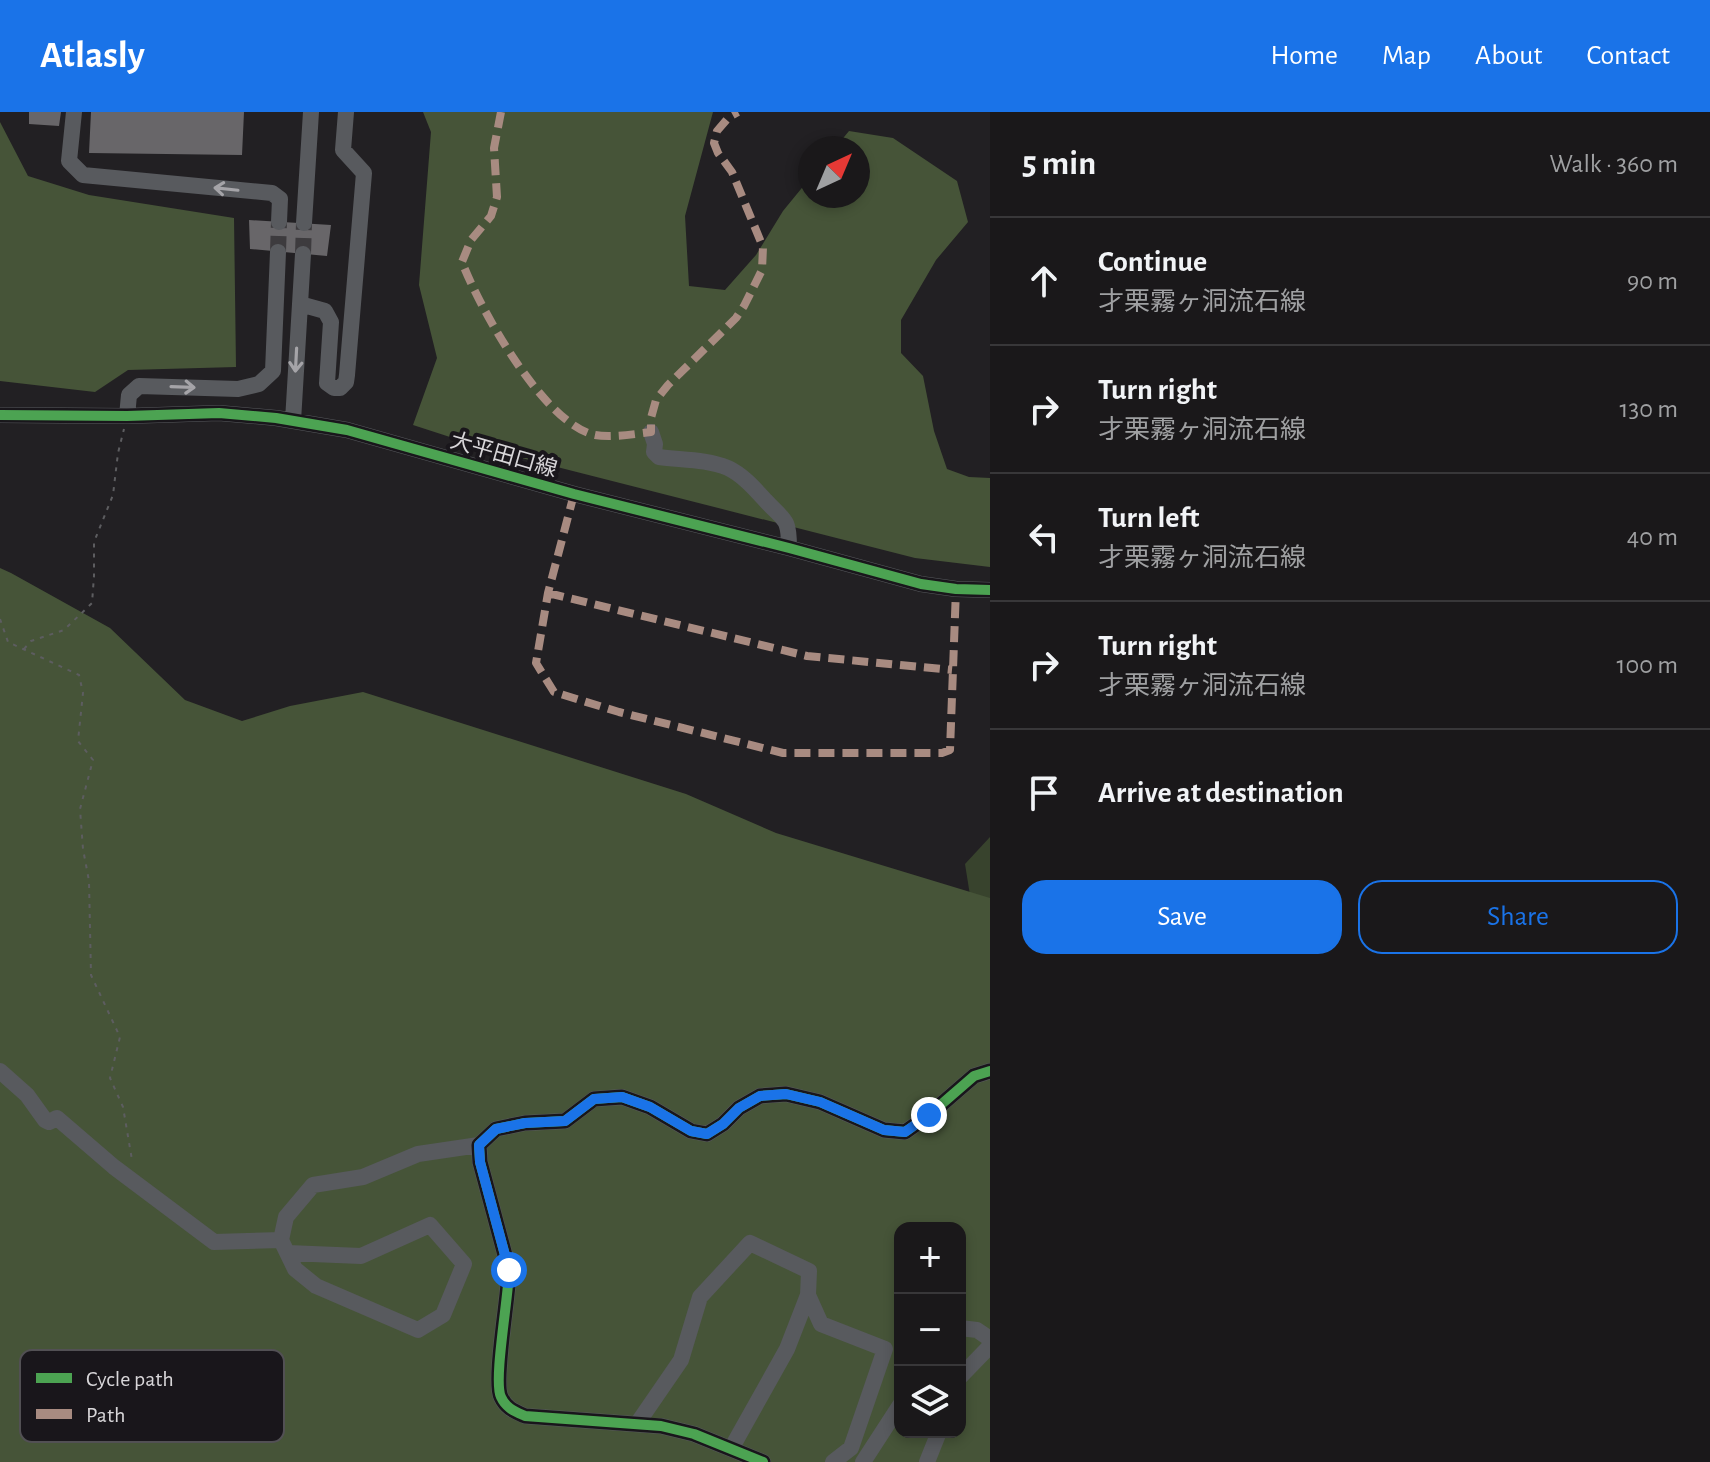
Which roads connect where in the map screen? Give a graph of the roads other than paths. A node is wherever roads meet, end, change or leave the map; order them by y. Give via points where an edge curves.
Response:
1 (74, 112) edge
2 (311, 112) edge
3 (346, 112) edge
4 (279, 222) tunnel mouth
5 (304, 223) tunnel mouth
6 (278, 252) tunnel mouth
7 (303, 254) tunnel mouth
8 (300, 304) junction
9 (0, 415) edge
10 (127, 416) junction
11 (293, 421) junction
12 (651, 432) dead end
13 (789, 548) junction
14 (990, 590) edge
15 (0, 1071) edge
16 (990, 1071) edge
17 (479, 1145) junction
18 (284, 1246) junction
19 (808, 1295) junction
20 (966, 1329) edge
21 (990, 1339) edge
22 (990, 1346) edge
23 (966, 1371) edge
24 (894, 1414) edge
25 (637, 1424) junction
26 (937, 1438) edge
27 (731, 1449) junction
28 (763, 1462) edge
29 (833, 1462) edge
30 (863, 1462) edge
31 (927, 1462) edge

4 -> 1 street via 280,199 272,193 83,175 69,161
2 - 5 street
3 - 8 street via 343,150 364,173 347,375 340,388 327,383 326,376 331,322 325,311
10 -> 6 street via 129,395 139,386 238,389 259,384 273,371
7 - 8 street
8 -> 11 street
9 - 10 street, 大平田口線
10 - 11 street, 大平田口線 via 219,413
11 - 13 street, 大平田口線 via 347,430
12 - 13 street via 659,457 706,462 741,476 785,519
13 - 14 street, 大平田口線 via 921,584
15 - 18 street via 45,1120 57,1118 214,1242
16 - 17 street via 974,1076 905,1132 884,1130 820,1102 786,1094 760,1096 707,1134 622,1097 594,1099 565,1121 496,1129
17 - 18 street via 418,1154 363,1177 313,1185 286,1217
17 - 25 street via 509,1270 499,1394 508,1408 525,1416
18 - 18 street via 295,1269 316,1286 418,1330 443,1315 464,1264 430,1225 361,1256
19 - 25 street via 809,1271 750,1243 700,1297 681,1360
19 - 27 street via 787,1349
19 - 29 street via 821,1324 885,1349 851,1448
20 - 21 street
22 - 23 street
24 - 30 street
25 - 27 street via 694,1434
26 - 31 street
27 - 28 street

